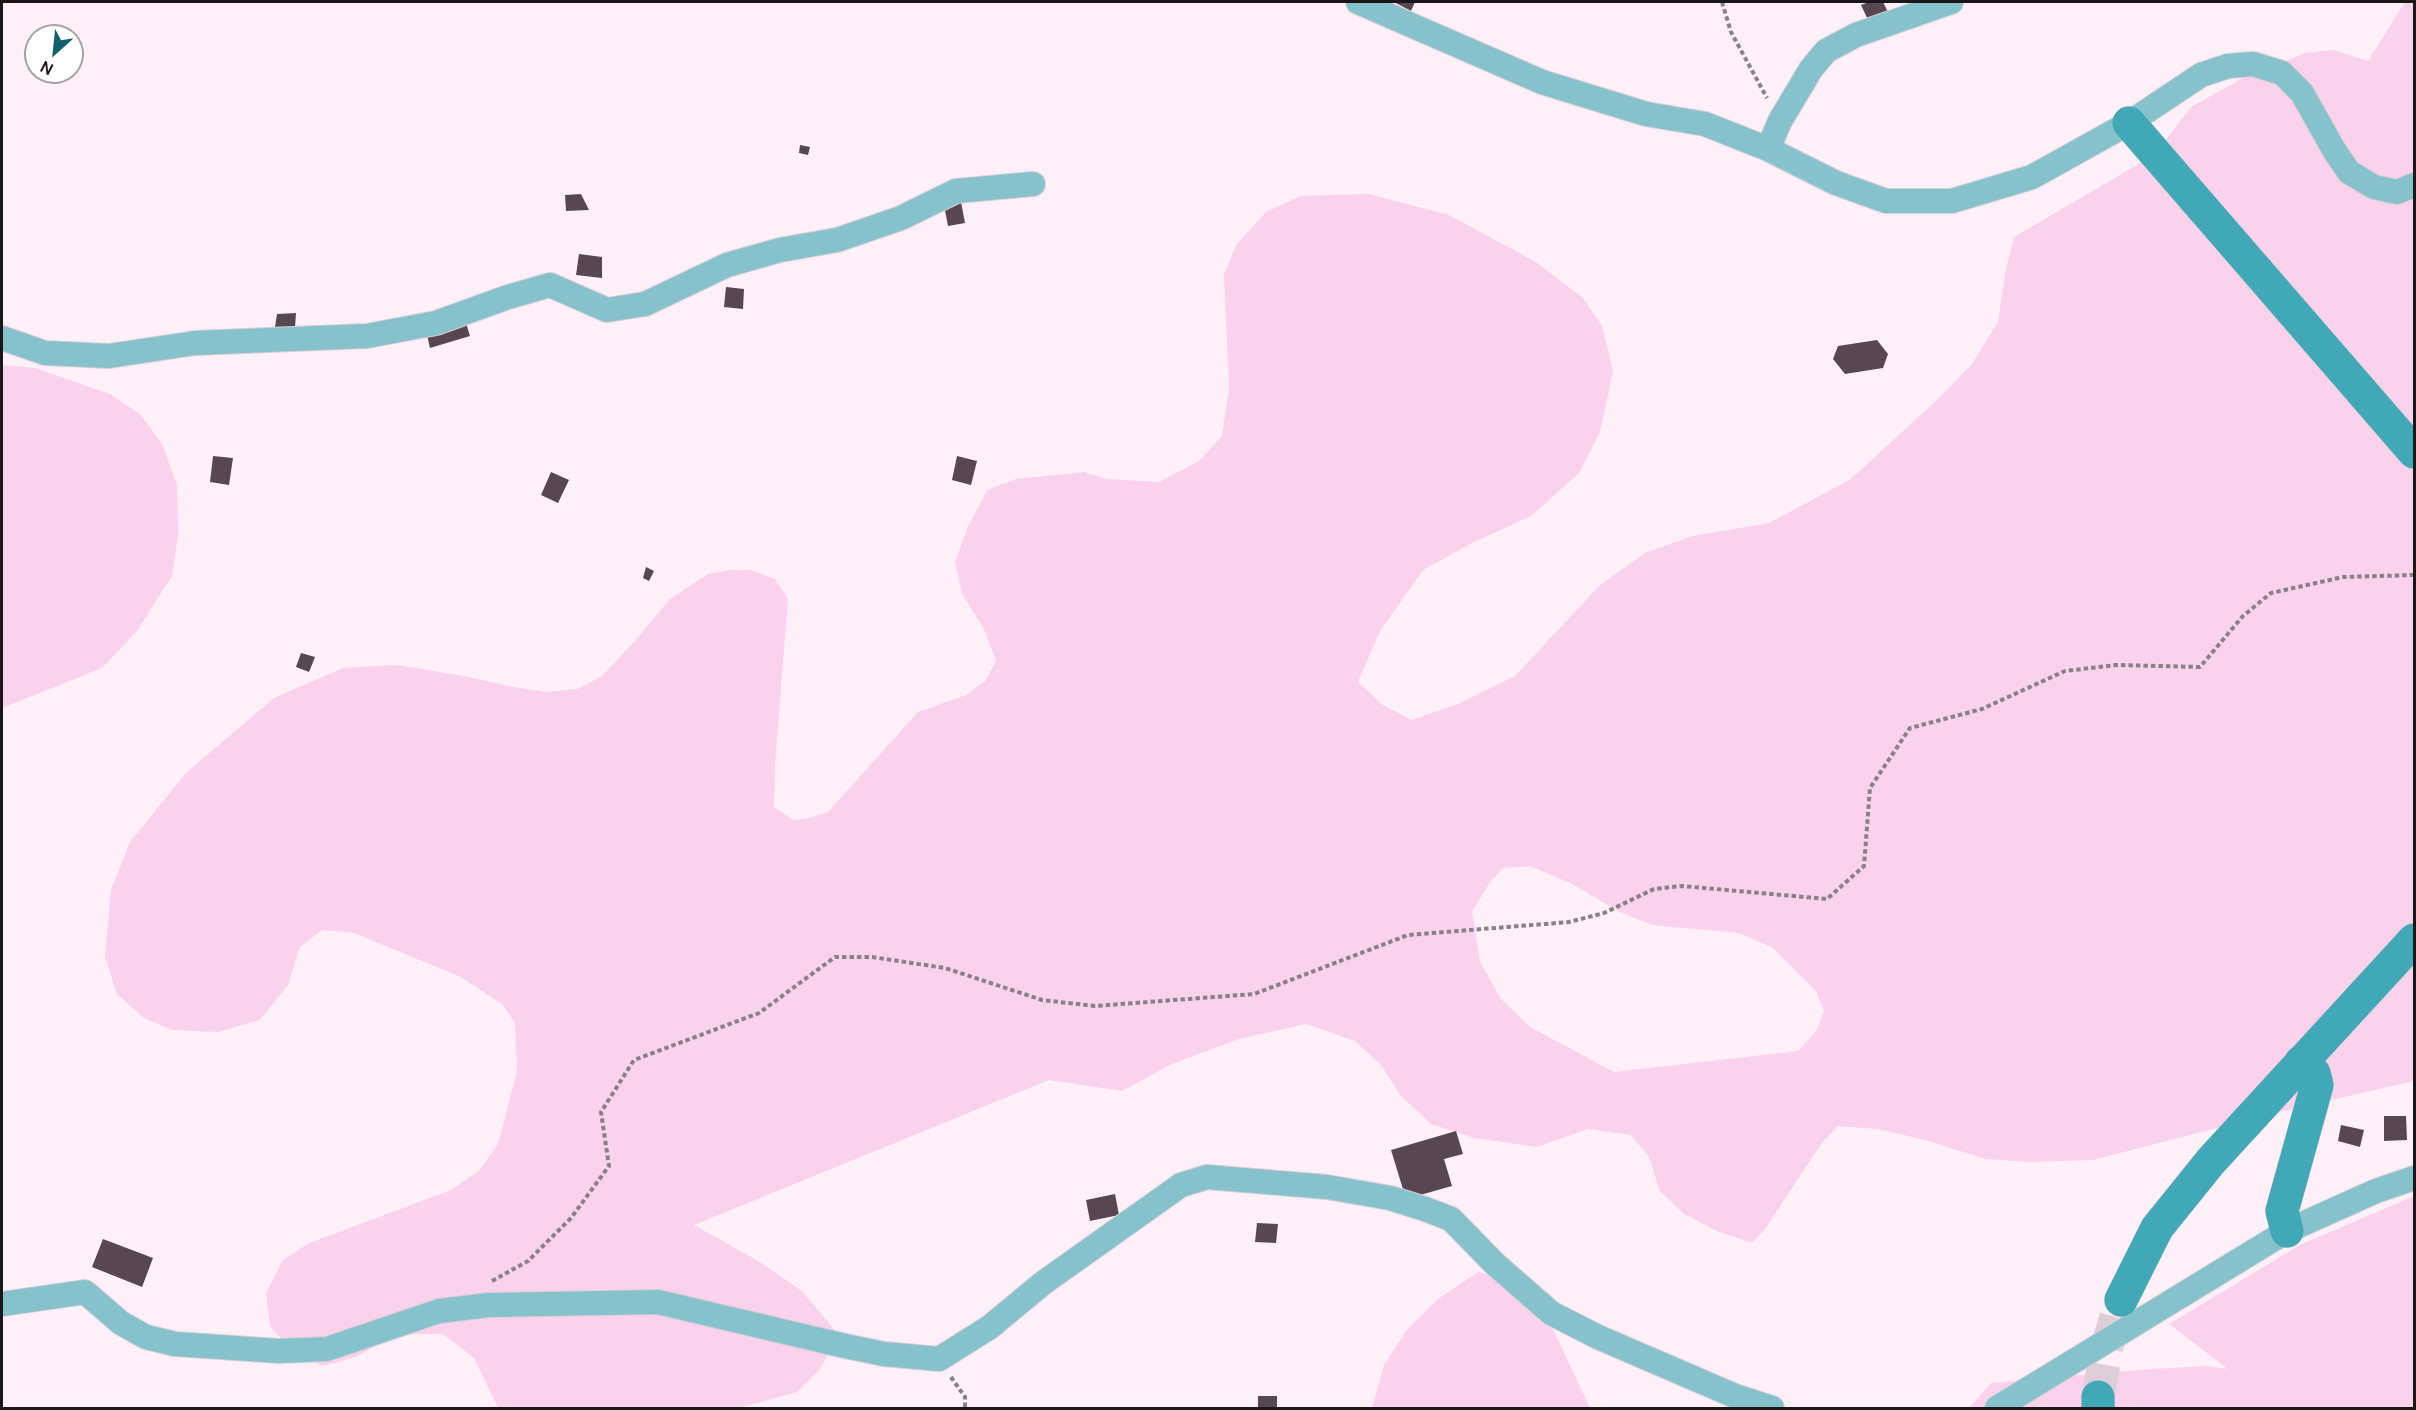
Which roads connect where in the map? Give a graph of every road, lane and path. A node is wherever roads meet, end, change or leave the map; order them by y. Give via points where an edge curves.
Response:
1 (1358, 2) edge
2 (1722, 2) edge
3 (1951, 2) edge
4 (1780, 121) junction
5 (2129, 123) junction
6 (1768, 149) junction
7 (1033, 184) dead end
8 (2415, 185) edge
9 (2, 338) edge
10 (2415, 452) edge
11 (2415, 575) edge
12 (2415, 940) edge
13 (2301, 1062) junction
14 (2415, 1178) edge
15 (2288, 1231) junction
16 (488, 1283) dead end
17 (2121, 1300) tunnel mouth
18 (2, 1304) edge
19 (939, 1359) junction
20 (964, 1408) edge
21 (1772, 1408) edge
22 (1997, 1408) edge

1 - 6 street via 1542,82 1646,114 1705,124
2 - 4 path via 1731,32
3 - 4 street via 1856,35 1826,51
4 - 6 street
5 - 6 street via 2032,177 1952,201 1886,201 1836,183
5 - 8 street via 2201,75 2228,66 2253,64 2282,73 2301,93 2349,172 2374,187 2397,192
5 - 10 street
7 - 9 street via 956,191 901,218 837,240 727,265 645,304 607,310 550,285 436,323 367,336 195,343 109,356 45,352
11 - 16 path via 2343,577 2271,593 2243,616 2200,667 2116,665 2065,671 1982,709 1910,729 1869,788 1863,866 1827,899 1682,886 1654,889 1604,913 1569,922 1408,935 1254,994 1095,1006 1042,1000 945,968 872,957 835,957 759,1013 634,1060 601,1112 609,1166 571,1218 528,1261
12 - 13 street
13 - 15 street via 2314,1073 2317,1085 2282,1211
13 - 17 street via 2211,1161 2157,1228
14 - 15 street via 2376,1191
15 - 22 street
18 - 19 street via 85,1292 121,1323 146,1337 175,1344 279,1352 327,1349 439,1311 489,1305 658,1302 884,1354
19 - 20 path via 965,1397
19 - 21 street via 990,1327 1052,1277 1181,1185 1208,1177 1326,1187 1390,1198 1451,1219 1551,1313 1609,1342

